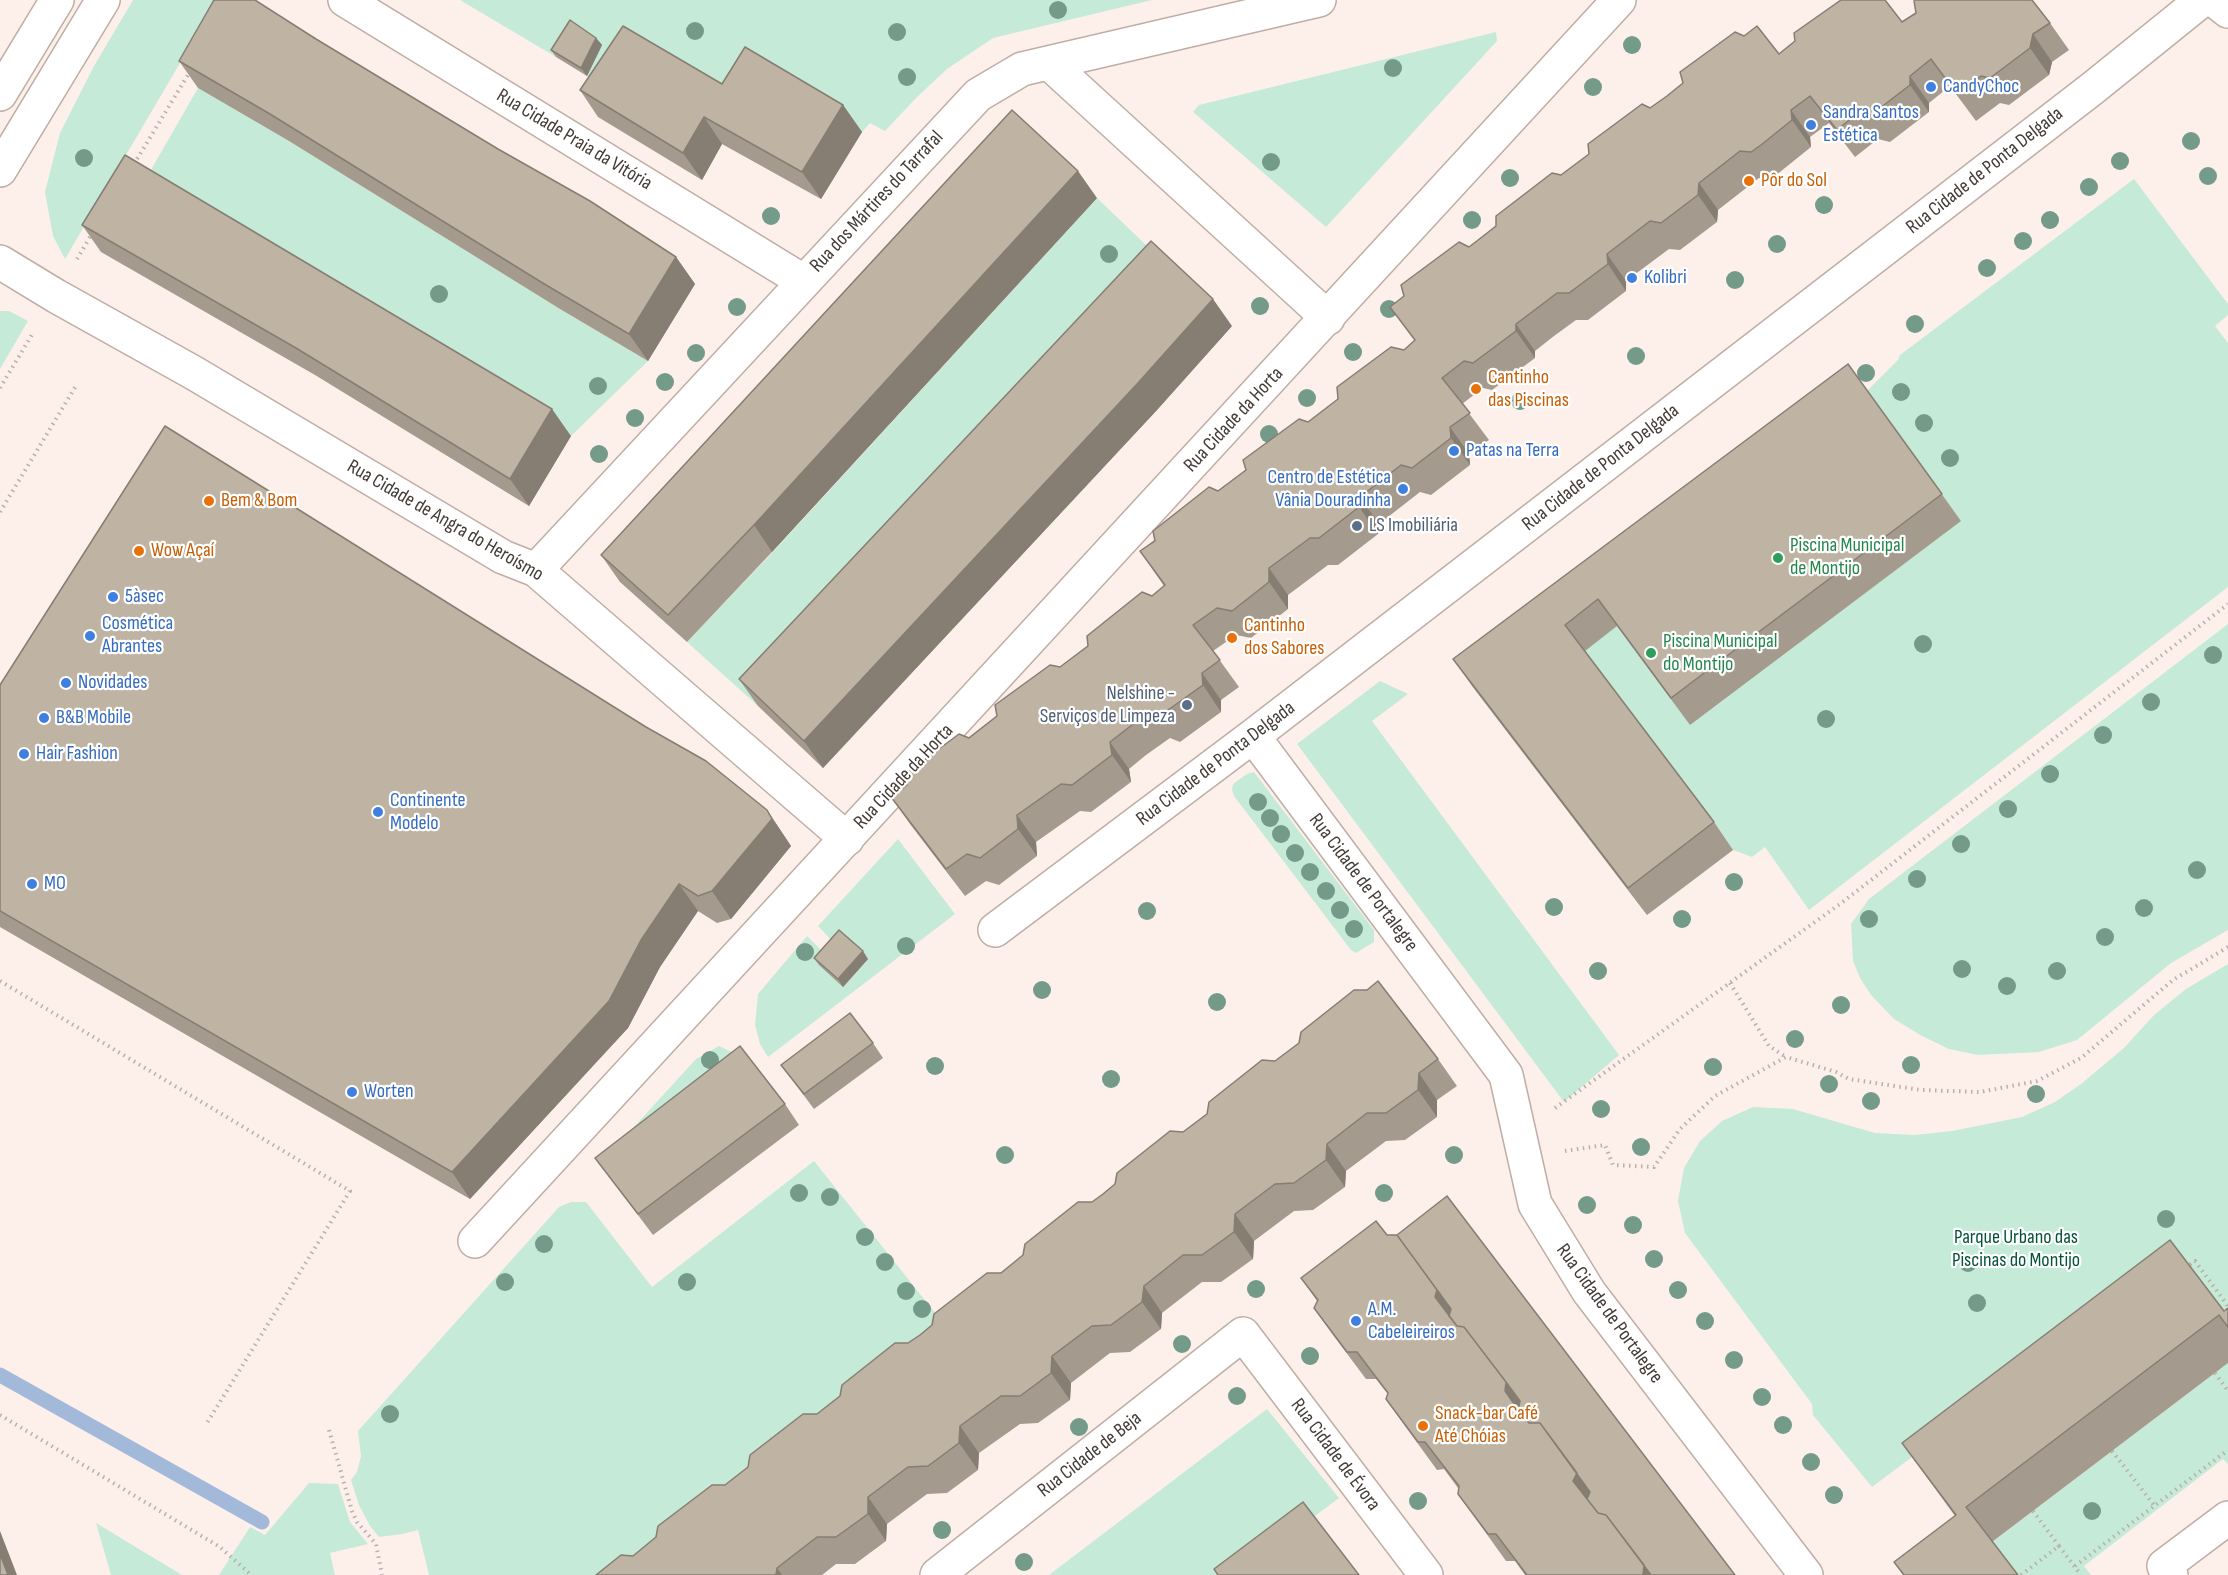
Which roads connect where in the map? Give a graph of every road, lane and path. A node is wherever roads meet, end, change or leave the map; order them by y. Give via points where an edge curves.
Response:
1 (57, 0) edge
2 (103, 0) edge
3 (345, 0) edge
4 (1319, 0) edge
5 (1619, 0) edge
6 (2202, 0) edge
7 (2214, 0) edge
8 (2228, 10) edge
9 (197, 60) edge
10 (1049, 63) junction
11 (0, 94) edge
12 (0, 170) edge
13 (130, 170) edge
14 (94, 230) edge
15 (76, 260) dead end
16 (0, 262) edge
17 (803, 281) junction
18 (1328, 318) junction
19 (35, 329) dead end
20 (77, 384) dead end
21 (0, 388) edge
22 (0, 512) edge
23 (536, 570) junction
24 (2228, 604) edge
25 (1253, 736) junction
26 (848, 838) junction
27 (995, 930) dead end
28 (2228, 947) edge
29 (0, 981) edge
30 (1730, 983) junction
31 (1786, 1057) junction
32 (1551, 1111) dead end
33 (1561, 1151) dead end
34 (475, 1241) dead end
35 (2176, 1275) edge
36 (2228, 1306) edge
37 (1244, 1334) joint
38 (2215, 1373) edge
39 (2228, 1391) edge
40 (0, 1415) edge
41 (207, 1423) dead end
42 (329, 1430) dead end
43 (2228, 1450) edge
44 (2112, 1451) edge
45 (2154, 1505) junction
46 (2033, 1511) edge
47 (2228, 1518) edge
48 (2059, 1546) junction
49 (2074, 1566) junction
50 (251, 1575) edge
51 (382, 1575) edge
52 (937, 1575) edge
53 (1426, 1575) edge
54 (1806, 1575) edge
55 (2021, 1575) edge
56 (2081, 1575) edge
57 (2171, 1575) edge

1 - 11 street
2 - 12 street
3 - 17 street, Rua Cidade Praia da Vitória
4 - 10 street, Rua dos Mártires do Tarrafal
5 - 18 street, Rua Cidade da Horta
6 - 25 street, Rua Cidade de Ponta Delgada
7 - 8 street
9 - 13 path
10 - 17 street, Rua dos Mártires do Tarrafal via 1022,69 978,95
10 - 18 street
14 - 15 path
16 - 23 street, Rua Cidade de Angra do Heroísmo via 503,557
17 - 23 street, Rua dos Mártires do Tarrafal
18 - 26 street, Rua Cidade da Horta
19 - 21 path
20 - 22 path
23 - 26 street, Rua Cidade de Angra do Heroísmo
24 - 30 path via 1840,904
25 - 27 street, Rua Cidade de Ponta Delgada
25 - 54 street, Rua Cidade de Portalegre via 1506,1075 1535,1204 1589,1292
26 - 34 street, Rua Cidade da Horta
28 - 31 path via 2173,980 2081,1058 2037,1081 1980,1092 1921,1090 1849,1079
29 - 41 path via 350,1191
30 - 31 path via 1769,1046
30 - 32 path
31 - 33 path via 1715,1096 1680,1129 1654,1167 1613,1165 1605,1145
35 - 36 path via 2195,1261
37 - 52 street, Rua Cidade de Beja
37 - 53 street, Rua Cidade de Évora
38 - 39 path
40 - 50 path via 220,1547
42 - 51 path via 352,1511 376,1545
43 - 45 path
44 - 45 path
45 - 49 path
46 - 48 path
47 - 57 street via 2164,1566
48 - 49 path
48 - 55 path
49 - 56 path

